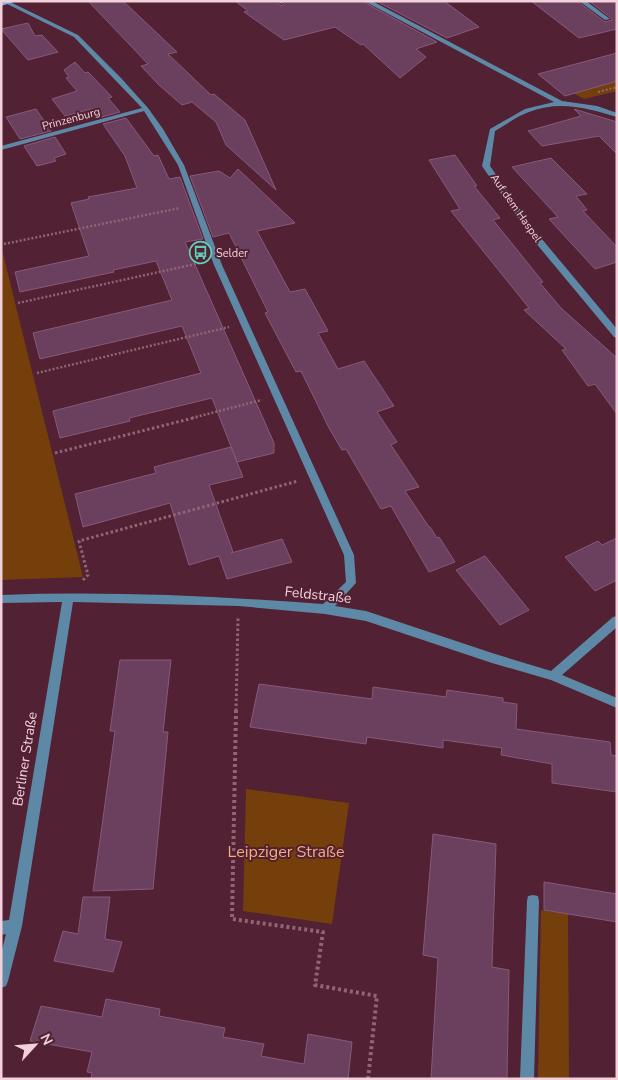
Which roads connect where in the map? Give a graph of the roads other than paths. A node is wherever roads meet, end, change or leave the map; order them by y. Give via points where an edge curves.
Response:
1 (367, 1) edge
2 (582, 1) edge
3 (6, 2) edge
4 (607, 19) dead end
5 (560, 103) junction
6 (146, 109) junction
7 (617, 115) edge
8 (1, 148) edge
9 (617, 335) edge
10 (68, 597) junction
11 (1, 599) edge
12 (326, 609) junction
13 (617, 620) edge
14 (553, 676) junction
15 (617, 703) edge
16 (533, 901) dead end
17 (8, 927) edge
18 (1, 981) edge
19 (527, 1079) edge

1 - 5 street, Auf dem Haspel
2 - 4 street
3 - 6 street via 76,36
5 - 7 street, Auf dem Haspel via 598,108
5 - 9 street, Auf dem Haspel via 527,110 492,130 486,166 533,234
6 - 8 street, Prinzenburg
6 - 12 street via 181,165 216,260 349,554 351,583
10 - 11 street, Feldstraße
10 - 12 street, Feldstraße via 239,602
10 - 17 street, Berliner Straße
12 - 14 street, Feldstraße via 366,616
13 - 14 street
14 - 15 street, Feldstraße
16 - 19 street
17 - 18 street, Berliner Straße

